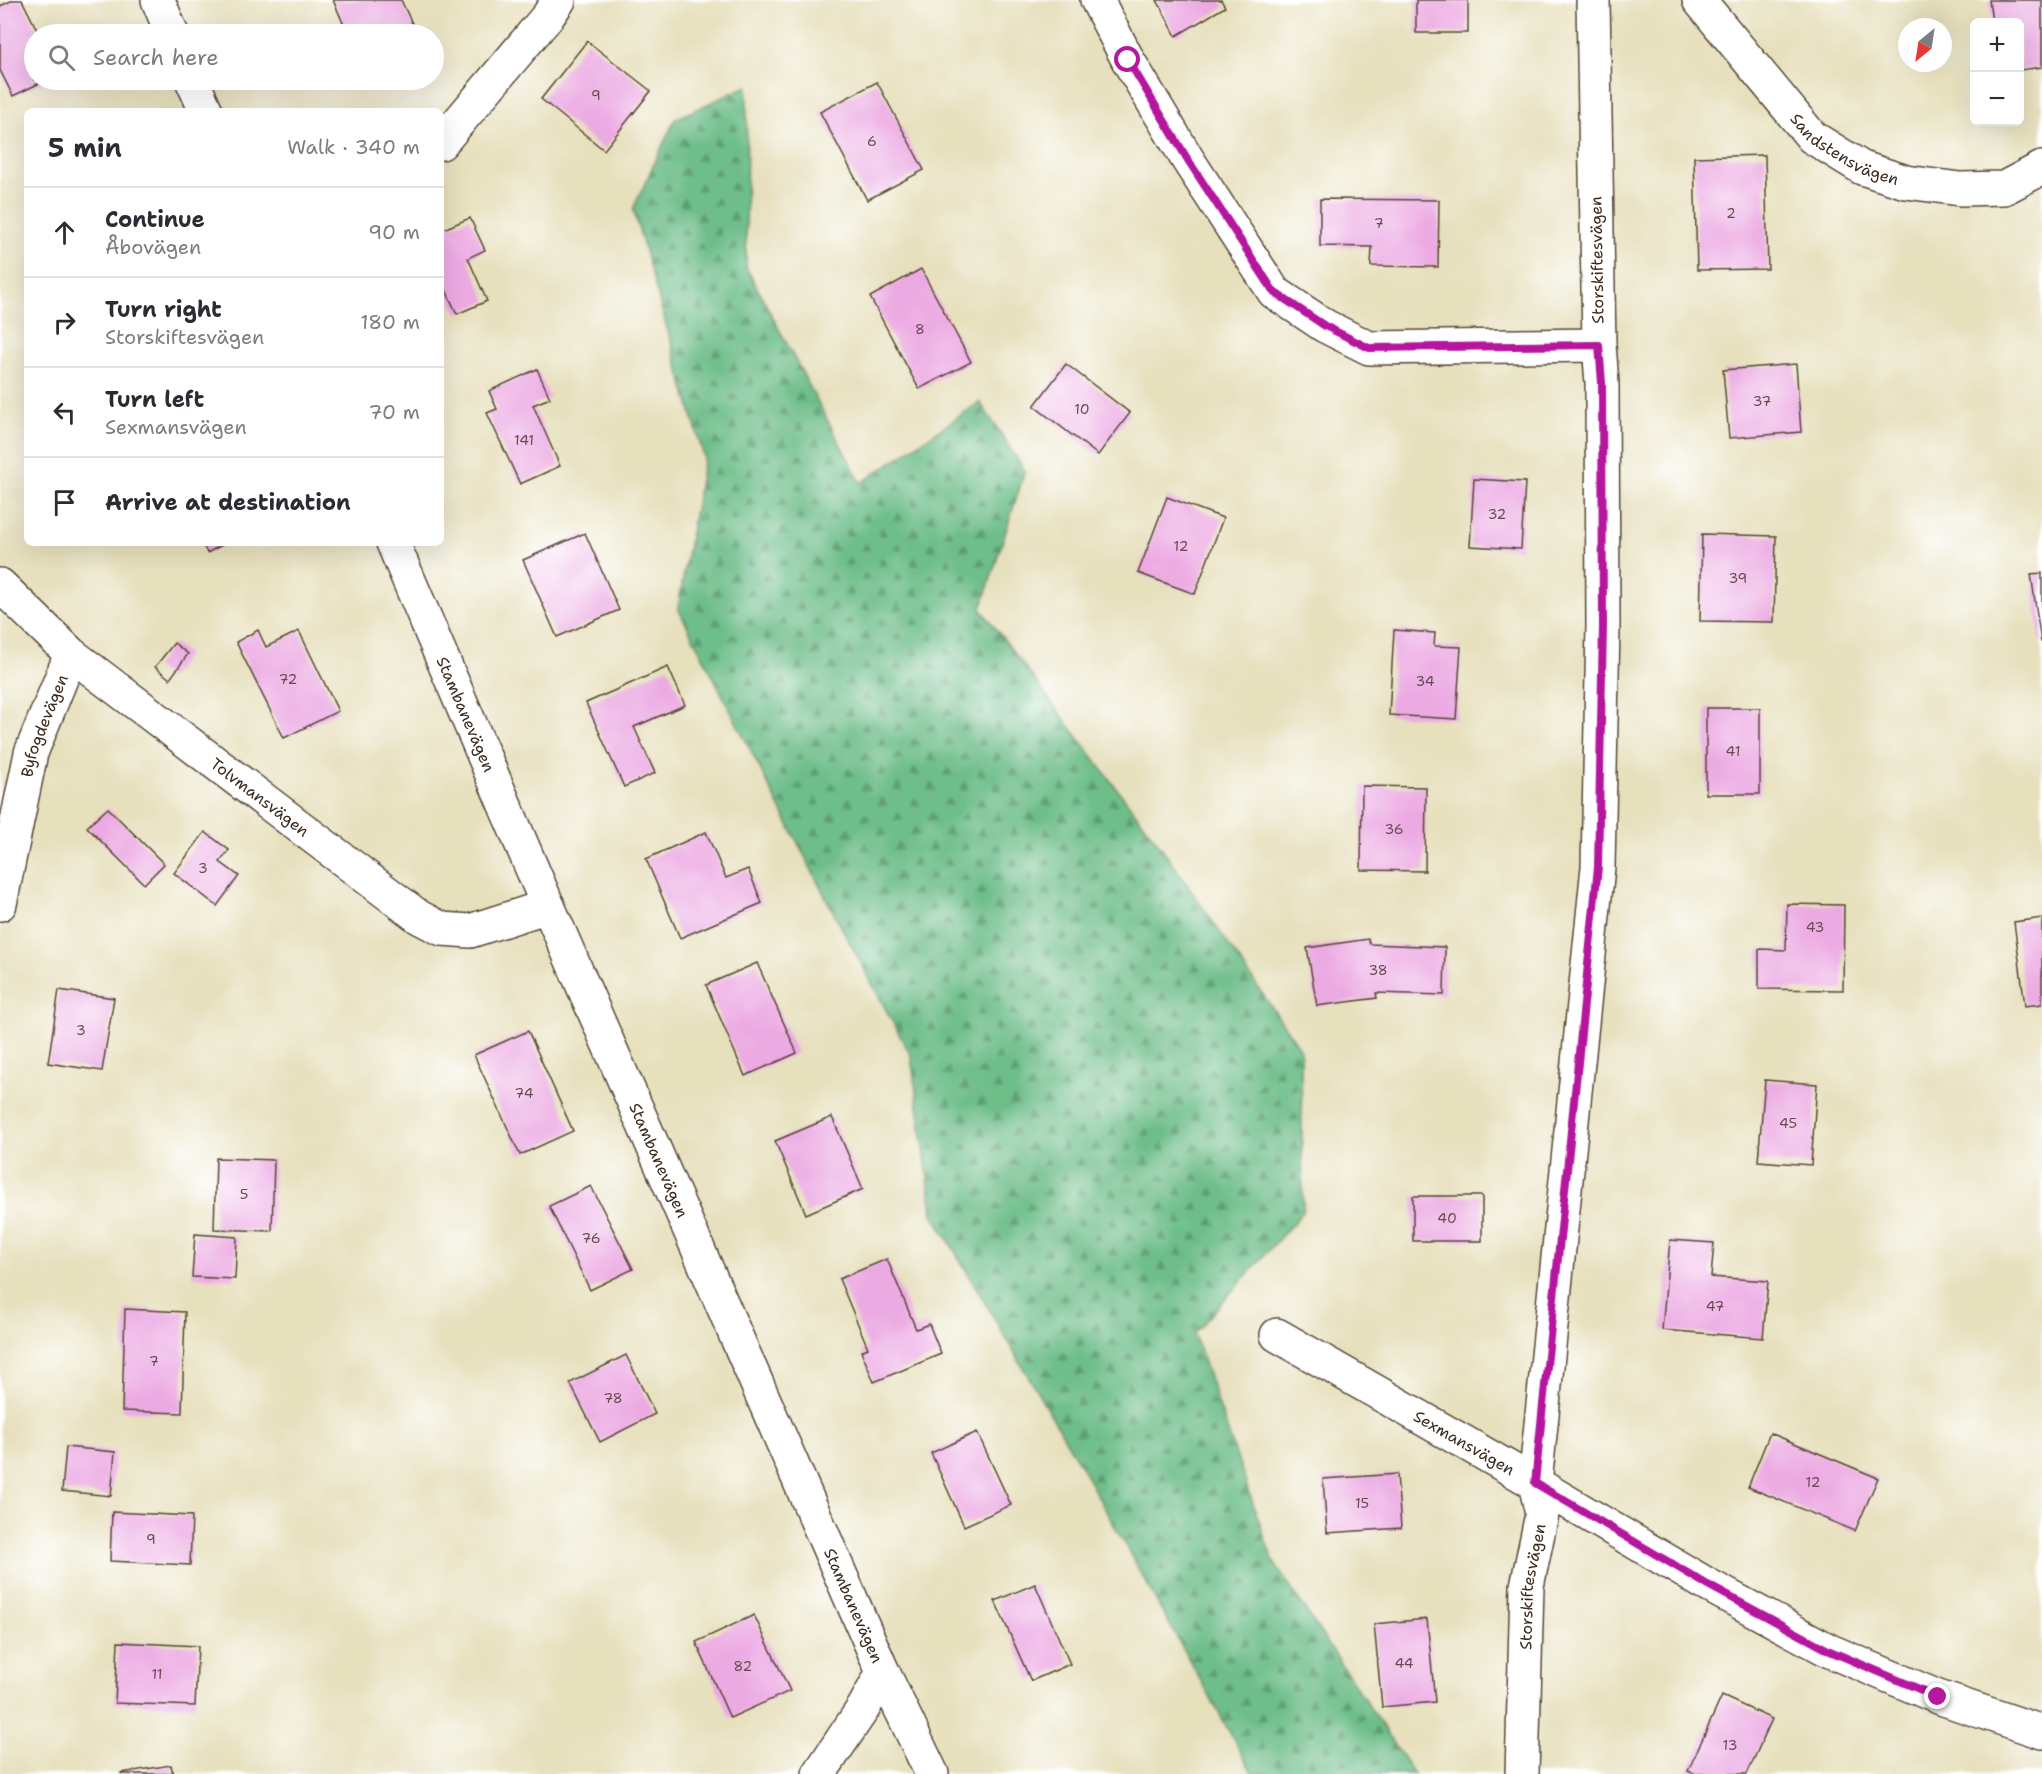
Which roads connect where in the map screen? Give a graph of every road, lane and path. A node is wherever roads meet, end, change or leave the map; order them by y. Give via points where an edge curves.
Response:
1 (158, 0) edge
2 (559, 0) edge
3 (1097, 0) edge
4 (1593, 0) edge
5 (1699, 0) edge
6 (168, 24) edge
7 (197, 90) edge
8 (205, 108) edge
9 (444, 139) edge
10 (2042, 168) edge
11 (1599, 345) junction
12 (394, 546) edge
13 (0, 585) edge
14 (71, 654) junction
15 (0, 904) edge
16 (548, 906) junction
17 (1277, 1335) dead end
18 (1535, 1483) junction
19 (883, 1672) junction
20 (2042, 1732) edge
21 (819, 1774) edge
22 (932, 1774) edge
23 (1522, 1774) edge

1 - 6 street
2 - 9 street
3 - 11 street via 1188,160 1274,292 1325,326 1369,348
4 - 11 street, Storskiftesvägen
5 - 10 street, Sandstensvägen via 1812,137 1862,168 1906,182 1960,189 2004,188
7 - 8 street
11 - 18 street, Storskiftesvägen via 1603,627 1598,867
12 - 16 street, Stambanevägen
13 - 14 street, Tolvmansvägen
14 - 15 street, Byfogdevägen via 31,753
14 - 16 street, Tolvmansvägen via 419,917 441,929 470,931
16 - 19 street, Stambanevägen
17 - 18 street, Sexmansvägen
18 - 20 street, Sexmansvägen via 1706,1584 1830,1651 1938,1697
18 - 23 street, Storskiftesvägen via 1542,1514 1527,1586
19 - 21 street
19 - 22 street, Stambanevägen

